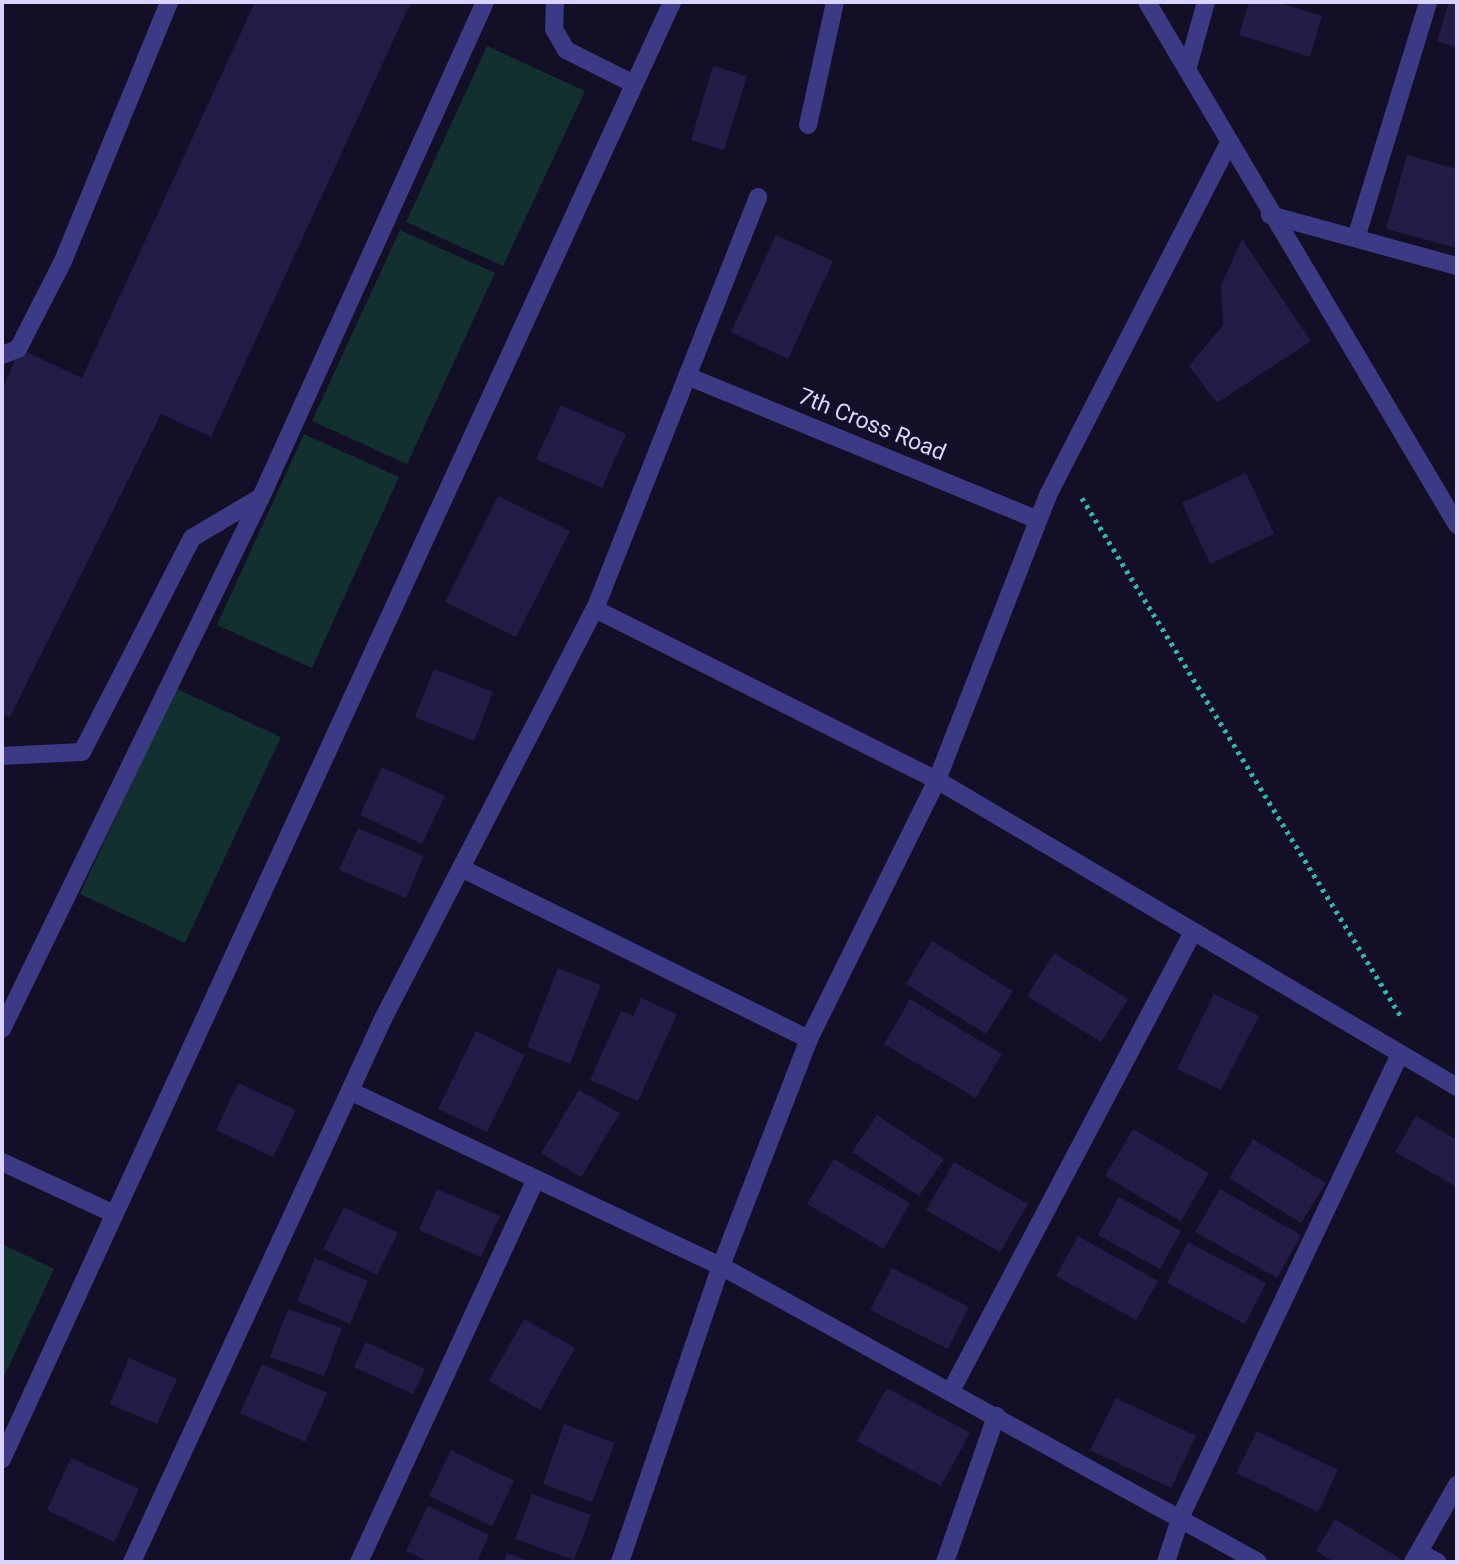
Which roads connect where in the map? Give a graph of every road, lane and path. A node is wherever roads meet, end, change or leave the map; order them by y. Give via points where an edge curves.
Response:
1 (169, 2) edge
2 (485, 2) edge
3 (555, 2) edge
4 (672, 2) edge
5 (835, 2) edge
6 (1147, 2) edge
7 (1206, 2) edge
8 (1428, 2) edge
9 (1187, 70) junction
10 (634, 84) junction
11 (808, 125) dead end
12 (1229, 143) junction
13 (758, 197) dead end
14 (1270, 215) junction
15 (1356, 238) junction
16 (1457, 266) edge
17 (2, 355) edge
18 (687, 376) junction
19 (1063, 467) junction
20 (261, 497) junction
21 (1038, 520) junction
22 (1457, 525) edge
23 (595, 610) junction
24 (2, 756) edge
25 (937, 780) junction
26 (461, 868) junction
27 (1193, 932) junction
28 (2, 1029) edge
29 (1409, 1029) dead end
30 (809, 1039) junction
31 (1400, 1054) junction
32 (1457, 1087) edge
33 (350, 1091) junction
34 (2, 1163) edge
35 (537, 1179) junction
36 (112, 1213) junction
37 (721, 1266) junction
38 (951, 1391) junction
39 (996, 1416) junction
40 (2, 1459) edge
41 (1457, 1485) edge
42 (1181, 1516) junction
43 (1416, 1557) edge
44 (132, 1562) edge
45 (359, 1562) edge
46 (620, 1562) edge
47 (945, 1562) edge
48 (1166, 1562) edge
49 (1258, 1562) edge
50 (1437, 1562) edge

1 - 17 street via 63,261 18,349
2 - 20 street
3 - 10 street via 554,29 565,50
4 - 10 street
5 - 11 street
6 - 9 street
7 - 9 street
8 - 15 street
9 - 12 street
10 - 36 street
12 - 14 street
12 - 19 street
13 - 18 street
14 - 15 street
14 - 22 street
15 - 16 street
18 - 21 street, 7th Cross Road
18 - 23 street
19 - 21 street
19 - 29 path
20 - 24 street via 192,538 82,752
20 - 28 street
21 - 25 street
23 - 25 street
23 - 26 street
25 - 27 street
25 - 30 street
26 - 30 street
26 - 33 street
27 - 31 street
27 - 38 street
30 - 37 street
31 - 32 street
31 - 42 street
33 - 35 street
33 - 44 street
34 - 36 street
35 - 37 street
35 - 45 street
36 - 40 street
37 - 38 street
37 - 46 street
38 - 39 street
39 - 42 street
39 - 47 street
41 - 43 street
42 - 48 street
42 - 49 street
43 - 50 street

